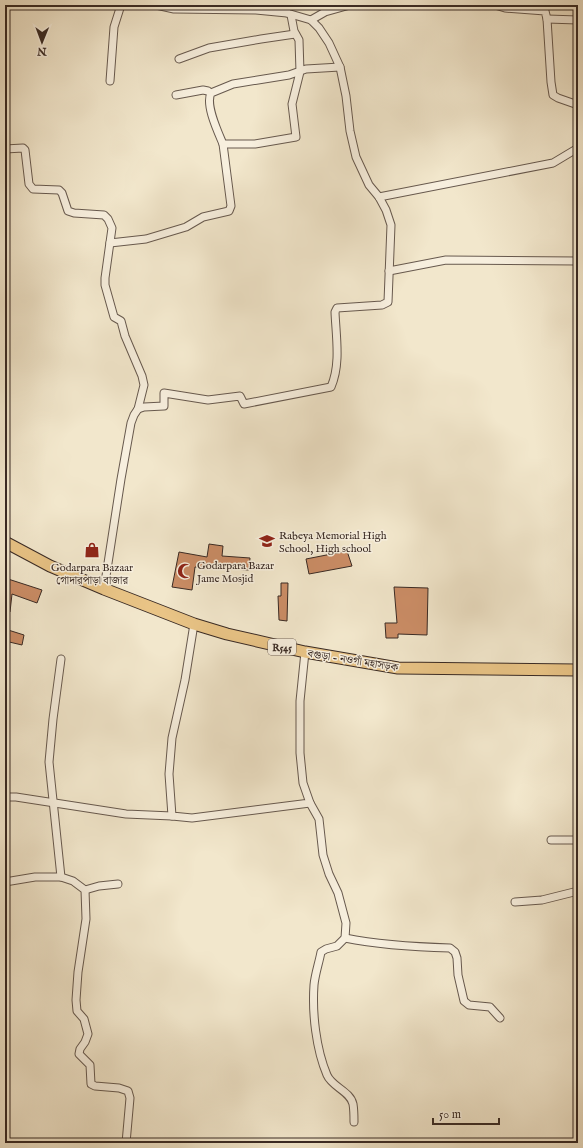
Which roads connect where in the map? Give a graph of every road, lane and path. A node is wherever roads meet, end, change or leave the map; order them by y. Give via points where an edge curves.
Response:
1 (121, 5) edge
2 (156, 5) edge
3 (285, 5) edge
4 (350, 5) edge
5 (495, 5) edge
6 (289, 14) junction
7 (547, 19) junction
8 (311, 20) junction
9 (578, 20) edge
10 (295, 34) junction
11 (178, 59) dead end
12 (340, 68) junction
13 (300, 72) junction
14 (110, 81) dead end
15 (210, 93) junction
16 (176, 96) dead end
17 (578, 105) edge
18 (223, 144) junction
19 (578, 148) edge
20 (5, 150) edge
21 (378, 196) junction
22 (110, 243) junction
23 (578, 261) edge
24 (389, 270) junction
25 (138, 409) junction
26 (5, 542) edge
27 (104, 589) junction
28 (194, 624) junction
29 (305, 652) junction
30 (61, 659) dead end
31 (578, 670) edge
32 (5, 798) edge
33 (54, 802) junction
34 (310, 803) junction
35 (172, 816) junction
36 (551, 840) dead end
37 (578, 840) edge
38 (61, 877) junction
39 (5, 882) edge
40 (118, 884) dead end
41 (85, 890) junction
42 (578, 890) edge
43 (515, 902) dead end
44 (345, 938) junction
45 (500, 1018) dead end
46 (354, 1122) dead end
47 (126, 1143) edge

1 - 14 street via 114,27
2 - 6 street via 174,9 256,10
3 - 6 street
4 - 8 street via 325,12
5 - 7 street via 545,11
6 - 8 street
6 - 10 street
7 - 9 street
7 - 17 street via 553,95
8 - 12 street via 320,28
10 - 11 street via 209,48
10 - 13 street via 299,40
12 - 13 street via 306,69
12 - 21 street via 356,156 368,185
13 - 15 street via 233,84
13 - 18 street via 292,104 296,138 255,144
15 - 16 street via 203,90
15 - 18 street via 212,117
18 - 22 street via 232,206 229,210 146,239
19 - 21 street via 553,164
20 - 22 street via 24,148 29,184 33,189 59,190 68,211 104,215 112,228
21 - 24 street via 386,210 390,225
22 - 25 street via 105,285 114,317 121,321 142,376 144,385
23 - 24 street via 446,260
24 - 25 street via 388,302 382,306 337,308 335,312 337,365 331,387 244,404 240,396 208,400 164,393 164,406 144,406
25 - 27 street via 131,423
26 - 27 main road, বগুড়া - নওগাঁ মহাসড়ক / R545 via 50,566
27 - 28 main road, বগুড়া - নওগাঁ মহাসড়ক / R545
28 - 29 main road, বগুড়া - নওগাঁ মহাসড়ক / R545
28 - 35 street via 172,738 169,774
29 - 31 main road, বগুড়া - নওগাঁ মহাসড়ক / R545 via 398,668
29 - 34 street via 300,701 300,753 303,782
30 - 33 street via 49,762
32 - 33 street
33 - 35 street via 126,814
33 - 38 street
34 - 35 street via 192,818
34 - 44 street via 318,820 323,855 338,893 346,923
36 - 37 street
38 - 39 street via 34,877
38 - 41 street via 73,881
40 - 41 street
41 - 47 street via 86,919 76,1000 77,1011 84,1020 88,1034 79,1054 90,1065 91,1084 128,1091 130,1098
42 - 43 street via 542,900
44 - 45 street via 403,946 450,948 457,958 464,1001 470,1005 490,1008
44 - 46 street via 337,946 321,952 314,985 315,1028 327,1076 353,1103

